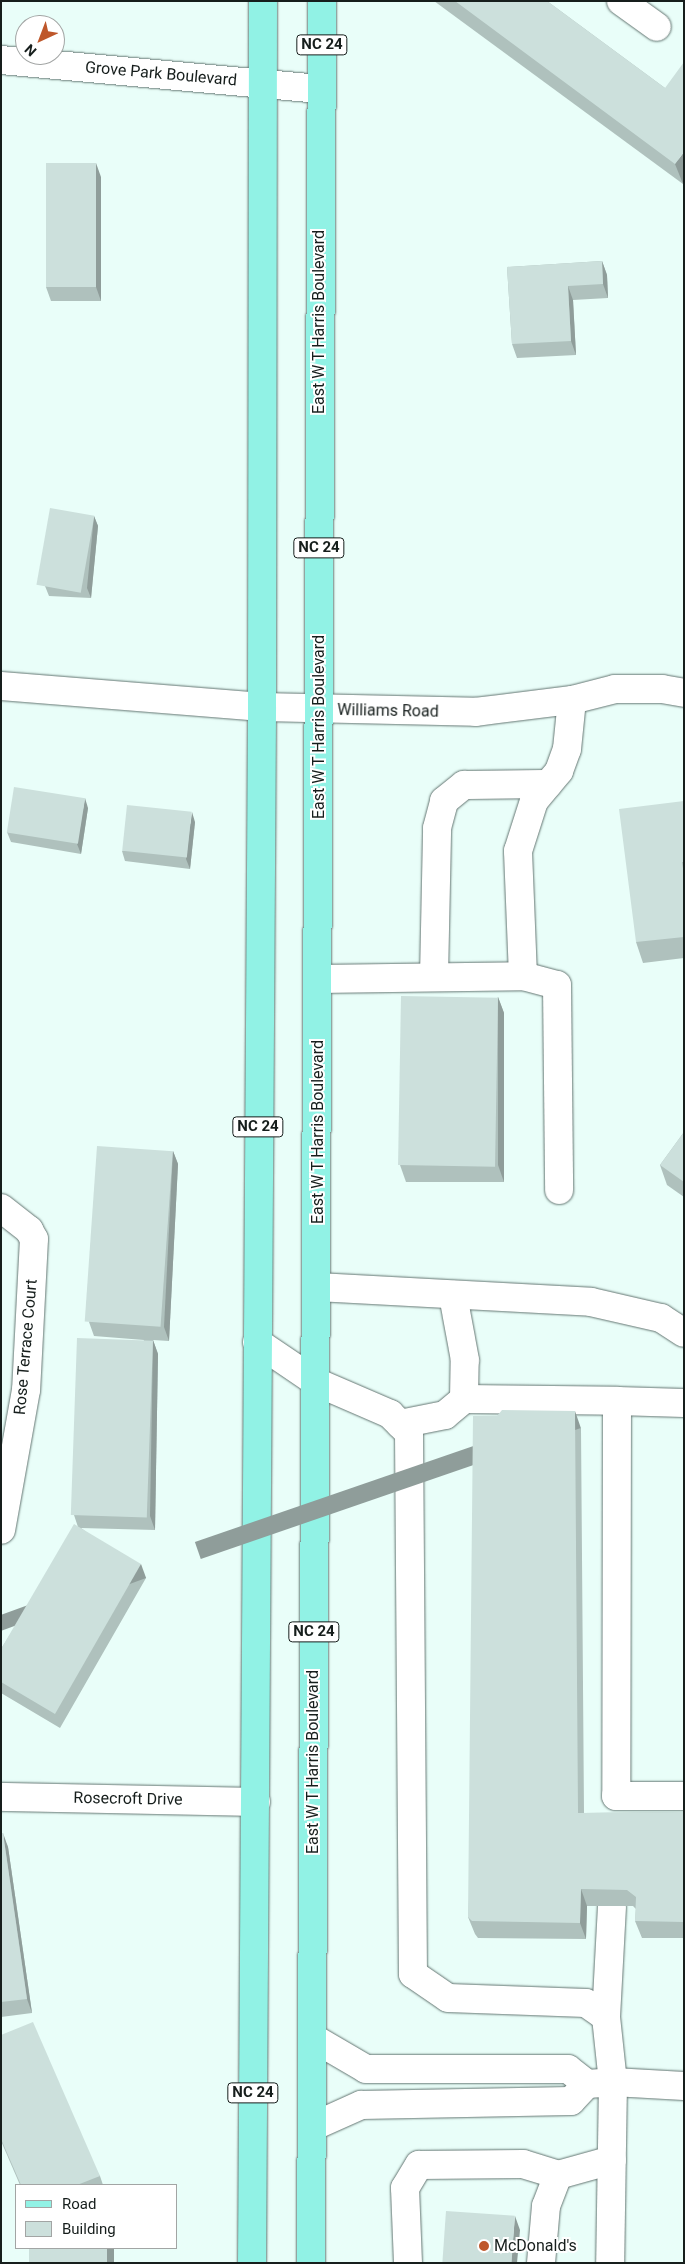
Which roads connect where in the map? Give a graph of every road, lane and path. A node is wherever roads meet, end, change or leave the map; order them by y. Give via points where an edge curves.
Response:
1 (263, 1) edge
2 (322, 1) edge
3 (621, 1) edge
4 (657, 27) dead end
5 (1, 60) edge
6 (264, 83) junction
7 (321, 89) junction
8 (1, 686) edge
9 (684, 693) edge
10 (572, 700) junction
11 (262, 707) junction
12 (320, 710) junction
13 (548, 784) junction
14 (523, 976) junction
15 (434, 977) junction
16 (318, 979) junction
17 (559, 1190) dead end
18 (1, 1208) edge
19 (317, 1287) junction
20 (453, 1294) junction
21 (684, 1333) edge
22 (257, 1342) junction
23 (316, 1382) junction
24 (464, 1399) junction
25 (617, 1401) junction
26 (684, 1403) edge
27 (400, 1424) junction
28 (1, 1530) edge
29 (684, 1796) edge
30 (1, 1797) edge
31 (256, 1802) junction
32 (612, 1907) edge
33 (606, 2018) junction
34 (313, 2038) junction
35 (600, 2083) junction
36 (684, 2086) edge
37 (312, 2127) junction
38 (612, 2160) junction
39 (558, 2175) junction
40 (546, 2206) junction
41 (408, 2262) edge
42 (252, 2263) edge
43 (311, 2263) edge
44 (527, 2263) edge
45 (541, 2263) edge
46 (610, 2263) edge

1 - 6 main road, NC 24
2 - 7 main road, East W T Harris Boulevard / NC 24
3 - 4 street
5 - 6 street, Grove Park Boulevard
6 - 7 street, Grove Park Boulevard
6 - 11 main road, NC 24
7 - 12 main road, East W T Harris Boulevard / NC 24
8 - 11 street, Williams Road
9 - 10 street, Williams Road via 662,689 615,689
10 - 12 street, Williams Road via 475,712
10 - 13 street via 567,749 559,771
11 - 12 street, Williams Road
11 - 22 main road, NC 24
12 - 16 main road, East W T Harris Boulevard / NC 24
13 - 14 street via 534,801 518,851
13 - 15 street via 464,785 444,801 437,828
14 - 15 street
14 - 17 street via 557,985
15 - 16 street
16 - 19 main road, East W T Harris Boulevard / NC 24
18 - 28 street, Rose Terrace Court via 29,1230 34,1239 26,1390
19 - 20 street
19 - 23 main road, East W T Harris Boulevard / NC 24
20 - 21 street via 591,1302 661,1318
20 - 24 street via 465,1360
22 - 23 street
22 - 31 main road, NC 24
23 - 27 street via 390,1414
23 - 34 main road, East W T Harris Boulevard / NC 24
24 - 25 street
24 - 27 street via 445,1415
25 - 26 street
25 - 29 street via 615,1809
27 - 33 street via 409,1433 413,1974 448,1998 586,2003
30 - 31 street, Rosecroft Drive
31 - 42 main road, NC 24
32 - 33 street
33 - 35 street
34 - 35 street via 366,2069 568,2069
34 - 37 main road, East W T Harris Boulevard / NC 24
35 - 36 street
35 - 37 street via 571,2101 361,2105
35 - 38 street
37 - 43 main road, East W T Harris Boulevard / NC 24
38 - 39 street
38 - 46 street
39 - 40 street
39 - 41 street via 523,2164 419,2165 405,2188
40 - 44 street via 529,2234
40 - 45 street

